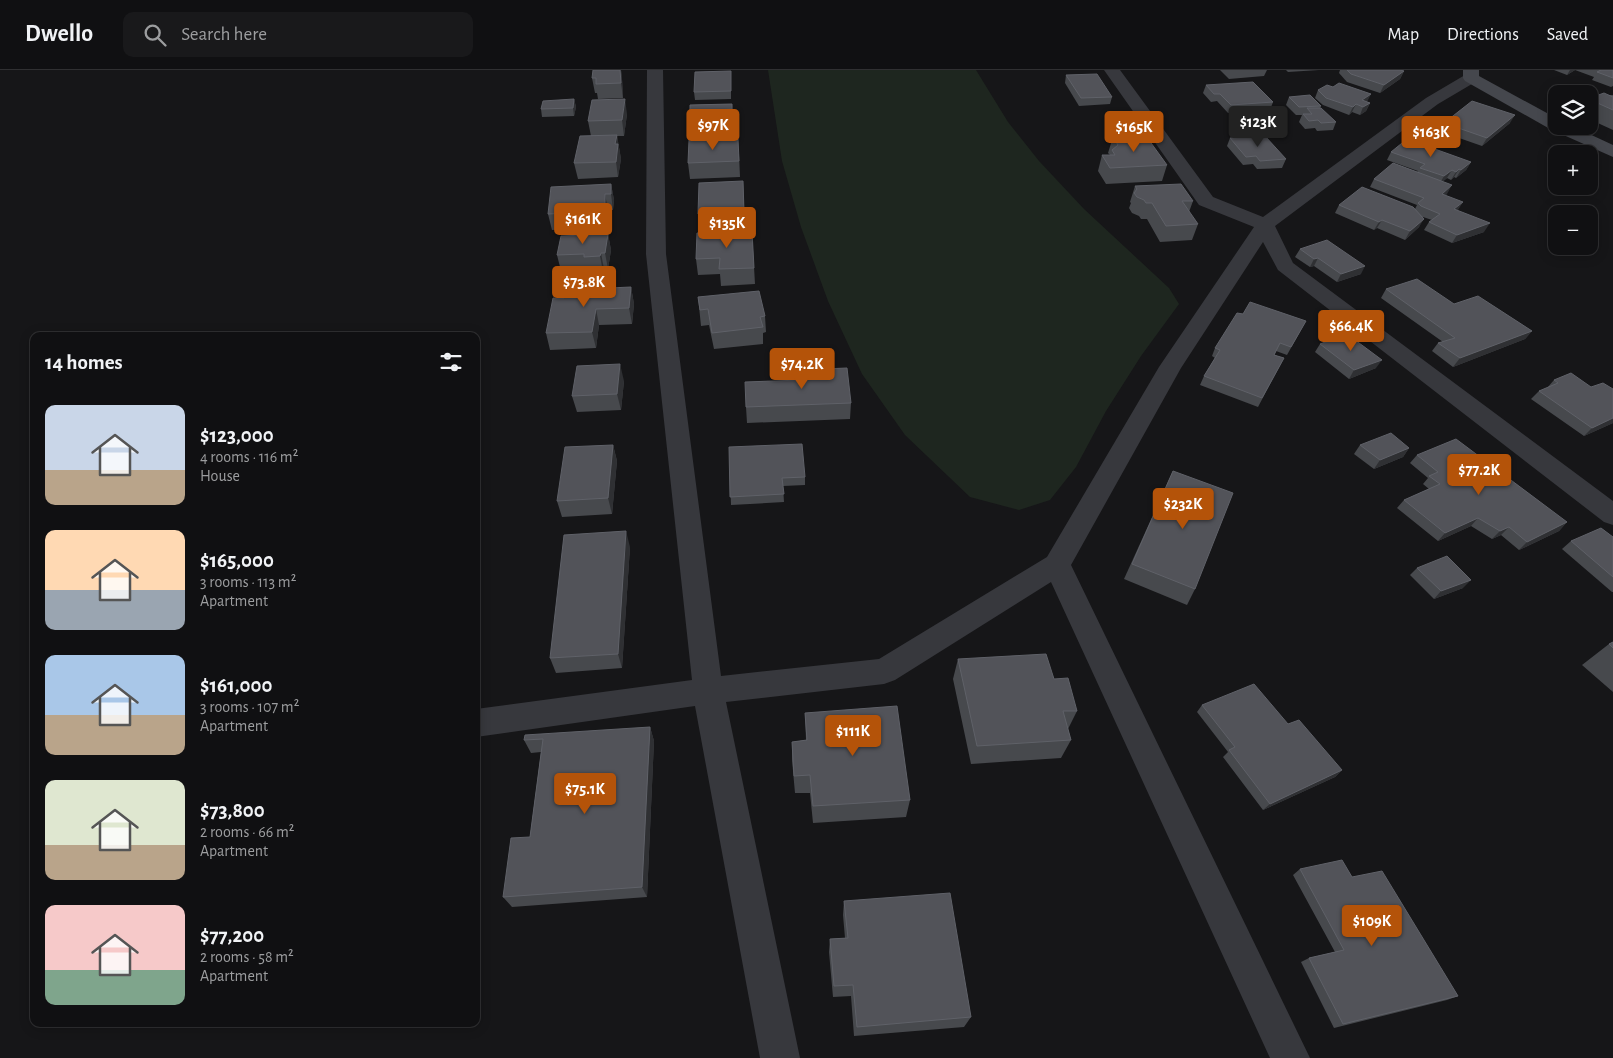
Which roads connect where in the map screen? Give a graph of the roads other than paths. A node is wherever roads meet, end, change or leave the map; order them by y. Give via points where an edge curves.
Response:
1 (655, 70) edge
2 (1112, 70) edge
3 (1466, 74) edge
4 (1548, 121) edge
5 (1576, 135) edge
6 (1613, 152) edge
7 (1265, 226) junction
8 (1613, 515) edge
9 (1057, 564) junction
10 (708, 691) junction
11 (480, 722) edge
12 (780, 1058) edge
13 (1290, 1058) edge

1 - 10 street via 656,254
2 - 7 street via 1206,201
3 - 4 street
3 - 7 street
5 - 6 street
7 - 8 street via 1286,266
7 - 9 street via 1170,367
9 - 10 street via 884,670
9 - 13 street
10 - 11 street
10 - 12 street

